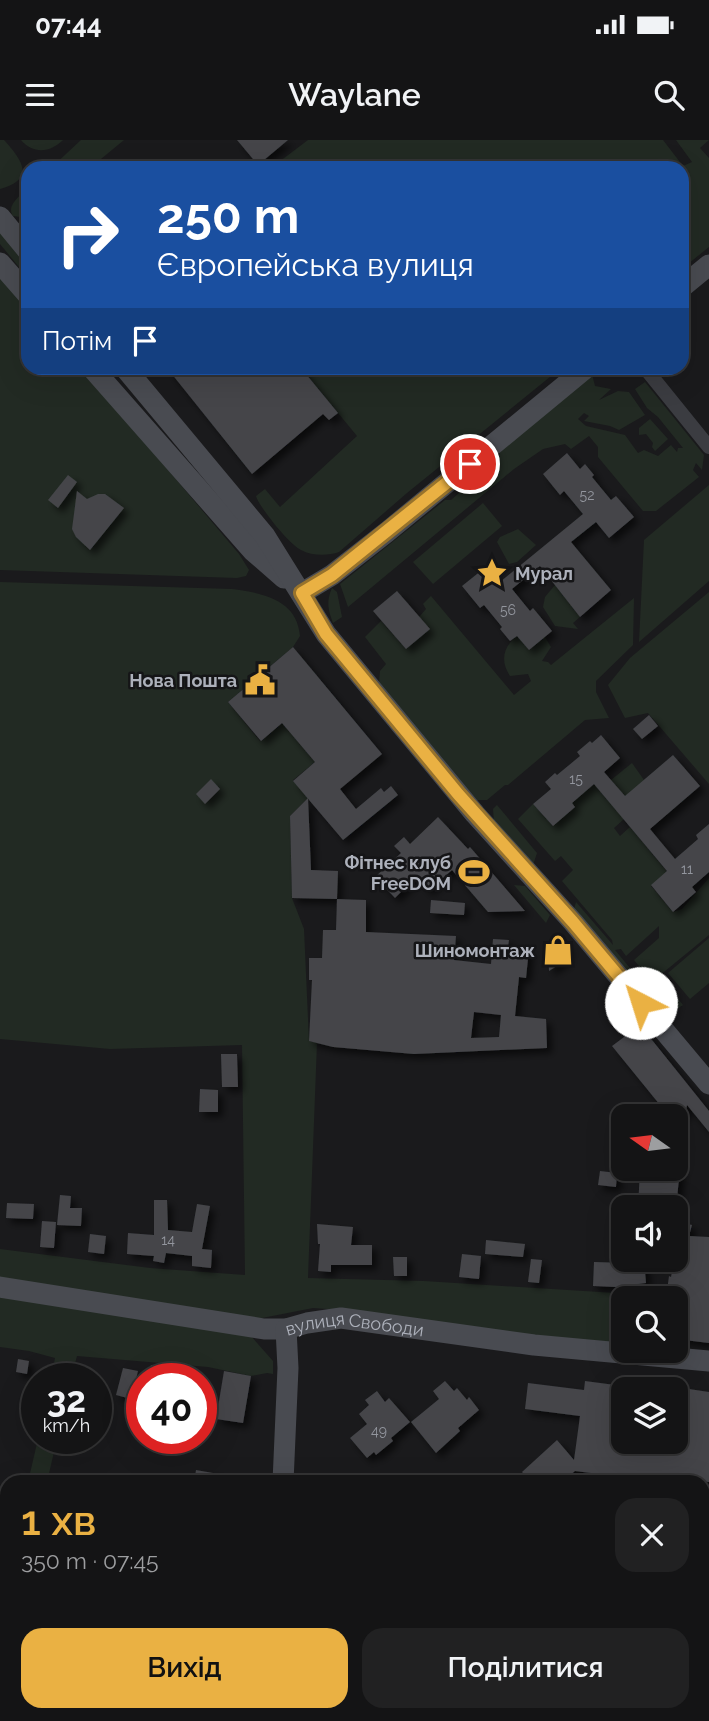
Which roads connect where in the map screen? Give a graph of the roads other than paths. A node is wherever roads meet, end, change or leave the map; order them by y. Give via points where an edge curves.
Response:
1 (0, 217) edge
2 (21, 242) edge
3 (0, 263) edge
4 (709, 265) edge
5 (689, 281) edge
6 (21, 287) edge
7 (98, 375) edge
8 (131, 375) edge
9 (578, 375) edge
10 (651, 375) edge
11 (709, 447) edge
12 (302, 593) junction
13 (709, 1084) edge
14 (0, 1287) edge
15 (286, 1329) junction
16 (709, 1361) edge
17 (283, 1475) edge

1 - 2 street
3 - 6 street
4 - 5 street
7 - 12 street via 253,551
8 - 12 street via 265,536
9 - 12 street via 387,532
10 - 11 street
12 - 13 street via 326,634 475,814
14 - 15 street, вулиця Свободи via 234,1326
15 - 16 street, вулиця Свободи via 341,1318 534,1345
15 - 17 street

